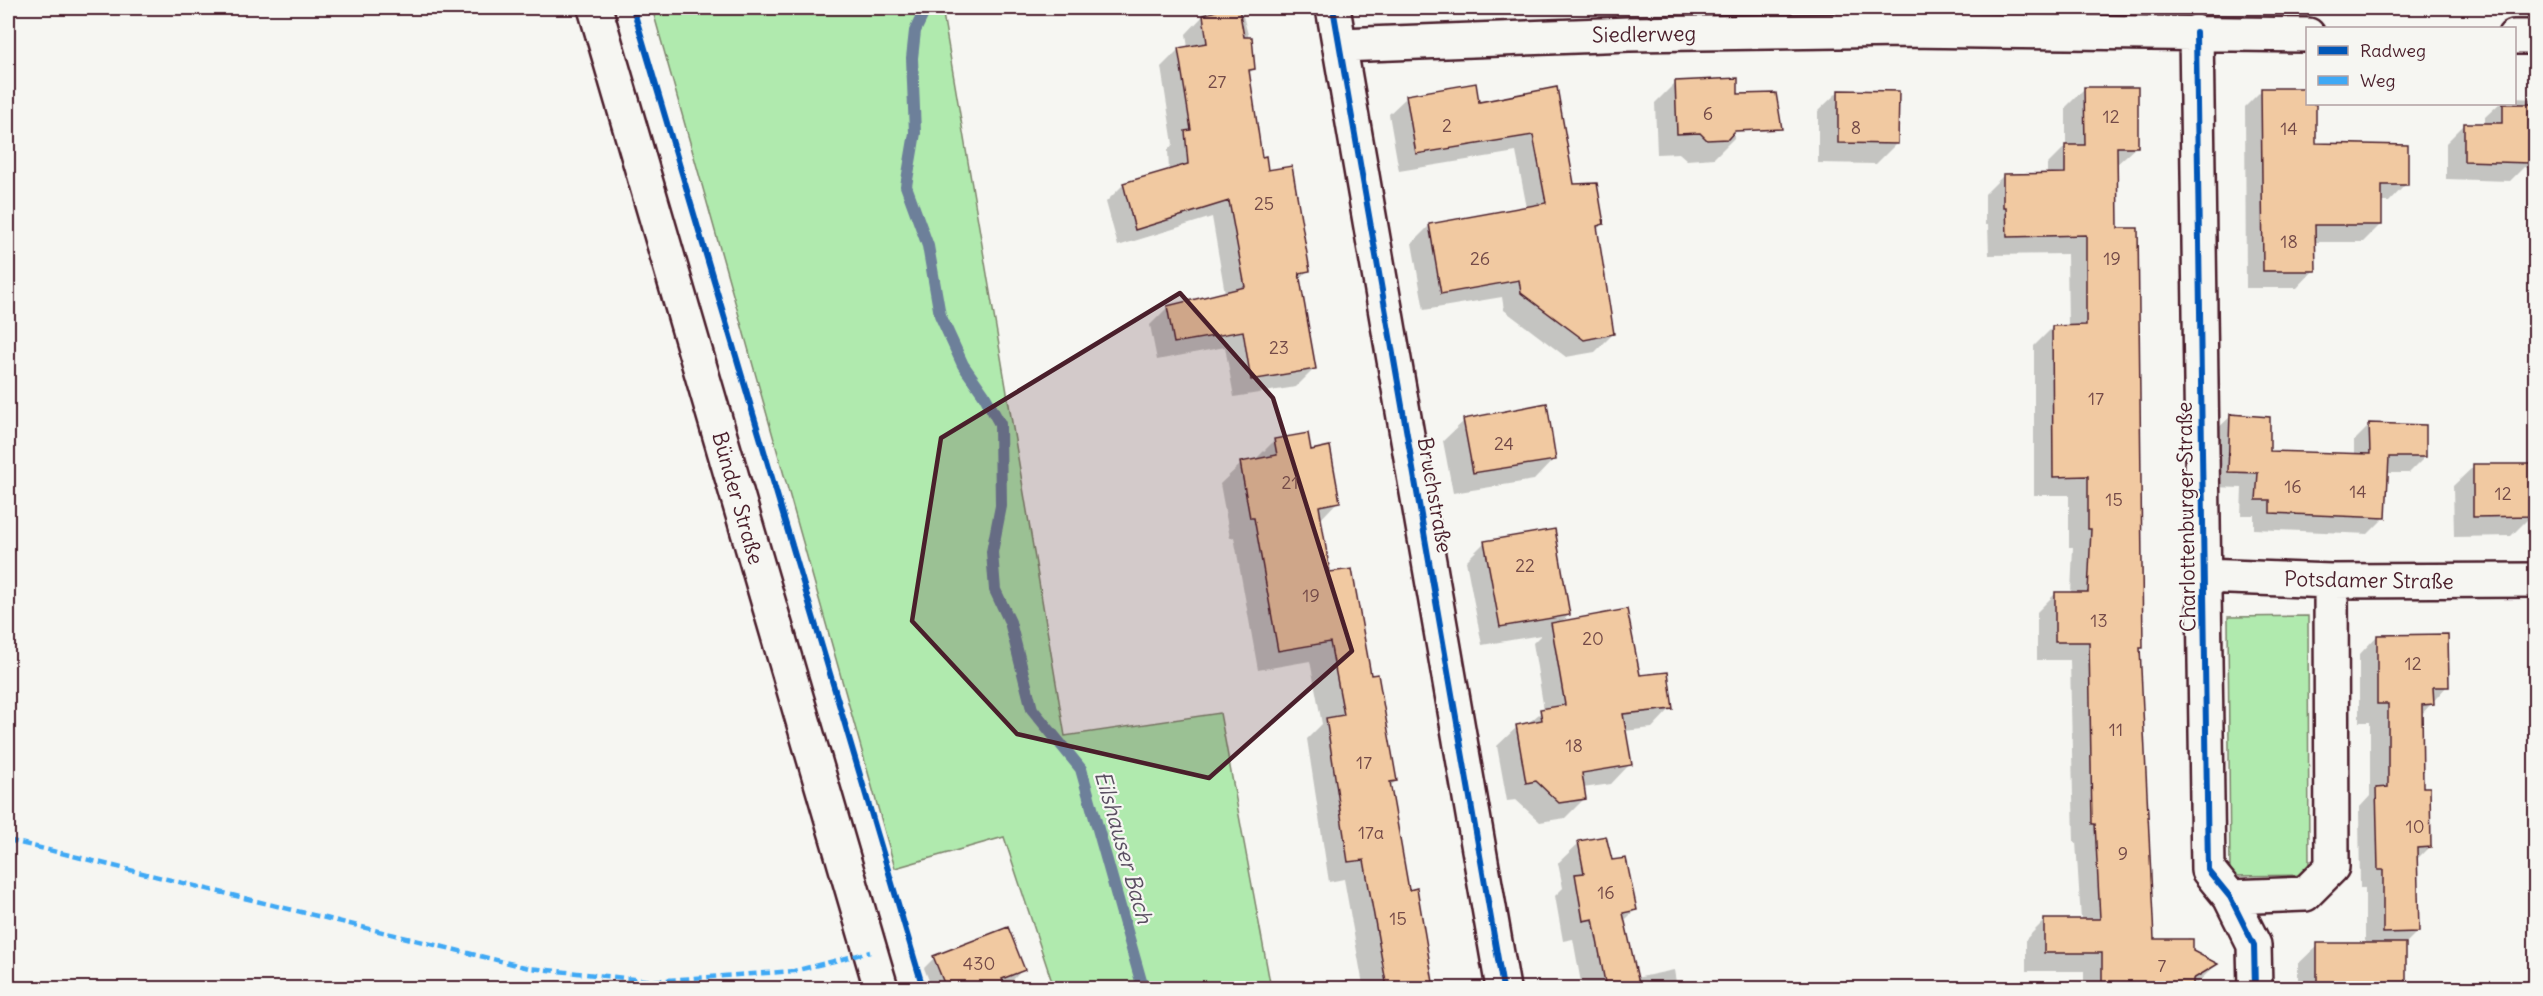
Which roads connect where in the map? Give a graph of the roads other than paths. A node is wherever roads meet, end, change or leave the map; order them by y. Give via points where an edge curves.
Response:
1 (595, 8) edge
2 (1333, 8) edge
3 (2196, 32) junction
4 (2306, 35) edge
5 (2516, 37) edge
6 (2535, 37) edge
7 (1340, 45) junction
8 (2203, 576) junction
9 (2535, 580) edge
10 (2331, 581) junction
11 (2230, 897) junction
12 (881, 988) edge
13 (1503, 988) edge
14 (2255, 988) edge

1 - 12 street, Bünder Straße
2 - 7 street, Bruchstraße
3 - 4 street, Siedlerweg
3 - 7 street, Siedlerweg via 1905,30 1629,34
3 - 8 street, Charlottenburger Straße
5 - 6 street
7 - 13 street, Bruchstraße
8 - 10 street, Potsdamer Straße
8 - 11 street, Charlottenburger Straße via 2208,870
9 - 10 street, Potsdamer Straße
10 - 11 street via 2332,867 2305,894
11 - 14 street, Charlottenburger Straße via 2254,945

